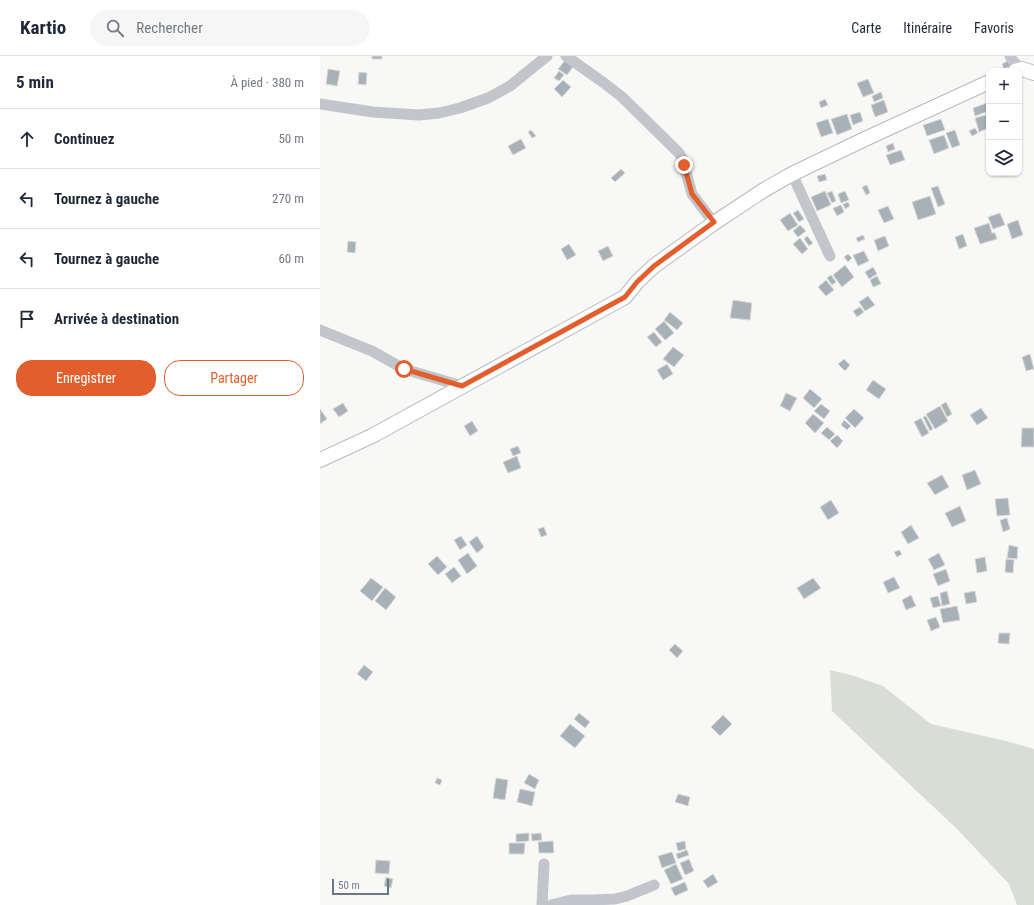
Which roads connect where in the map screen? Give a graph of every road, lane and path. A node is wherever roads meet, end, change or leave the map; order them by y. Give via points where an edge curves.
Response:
1 (547, 56) edge
2 (566, 56) edge
3 (1010, 56) edge
4 (1023, 71) edge
5 (986, 83) edge
6 (320, 104) edge
7 (792, 174) junction
8 (714, 222) junction
9 (830, 256) dead end
10 (320, 330) edge
11 (462, 386) junction
12 (320, 460) edge
13 (544, 864) dead end
14 (654, 885) dead end
15 (542, 905) edge
16 (551, 905) edge

1 - 6 street via 510,86 488,98 439,113 419,115 374,112
2 - 8 street via 622,97 679,152 692,194
3 - 4 street
5 - 7 main road
7 - 8 main road
7 - 9 street
8 - 11 main road via 654,266 625,297
10 - 11 street via 372,351 404,369
11 - 12 main road via 372,436
13 - 15 street
14 - 16 street via 615,899 571,900

